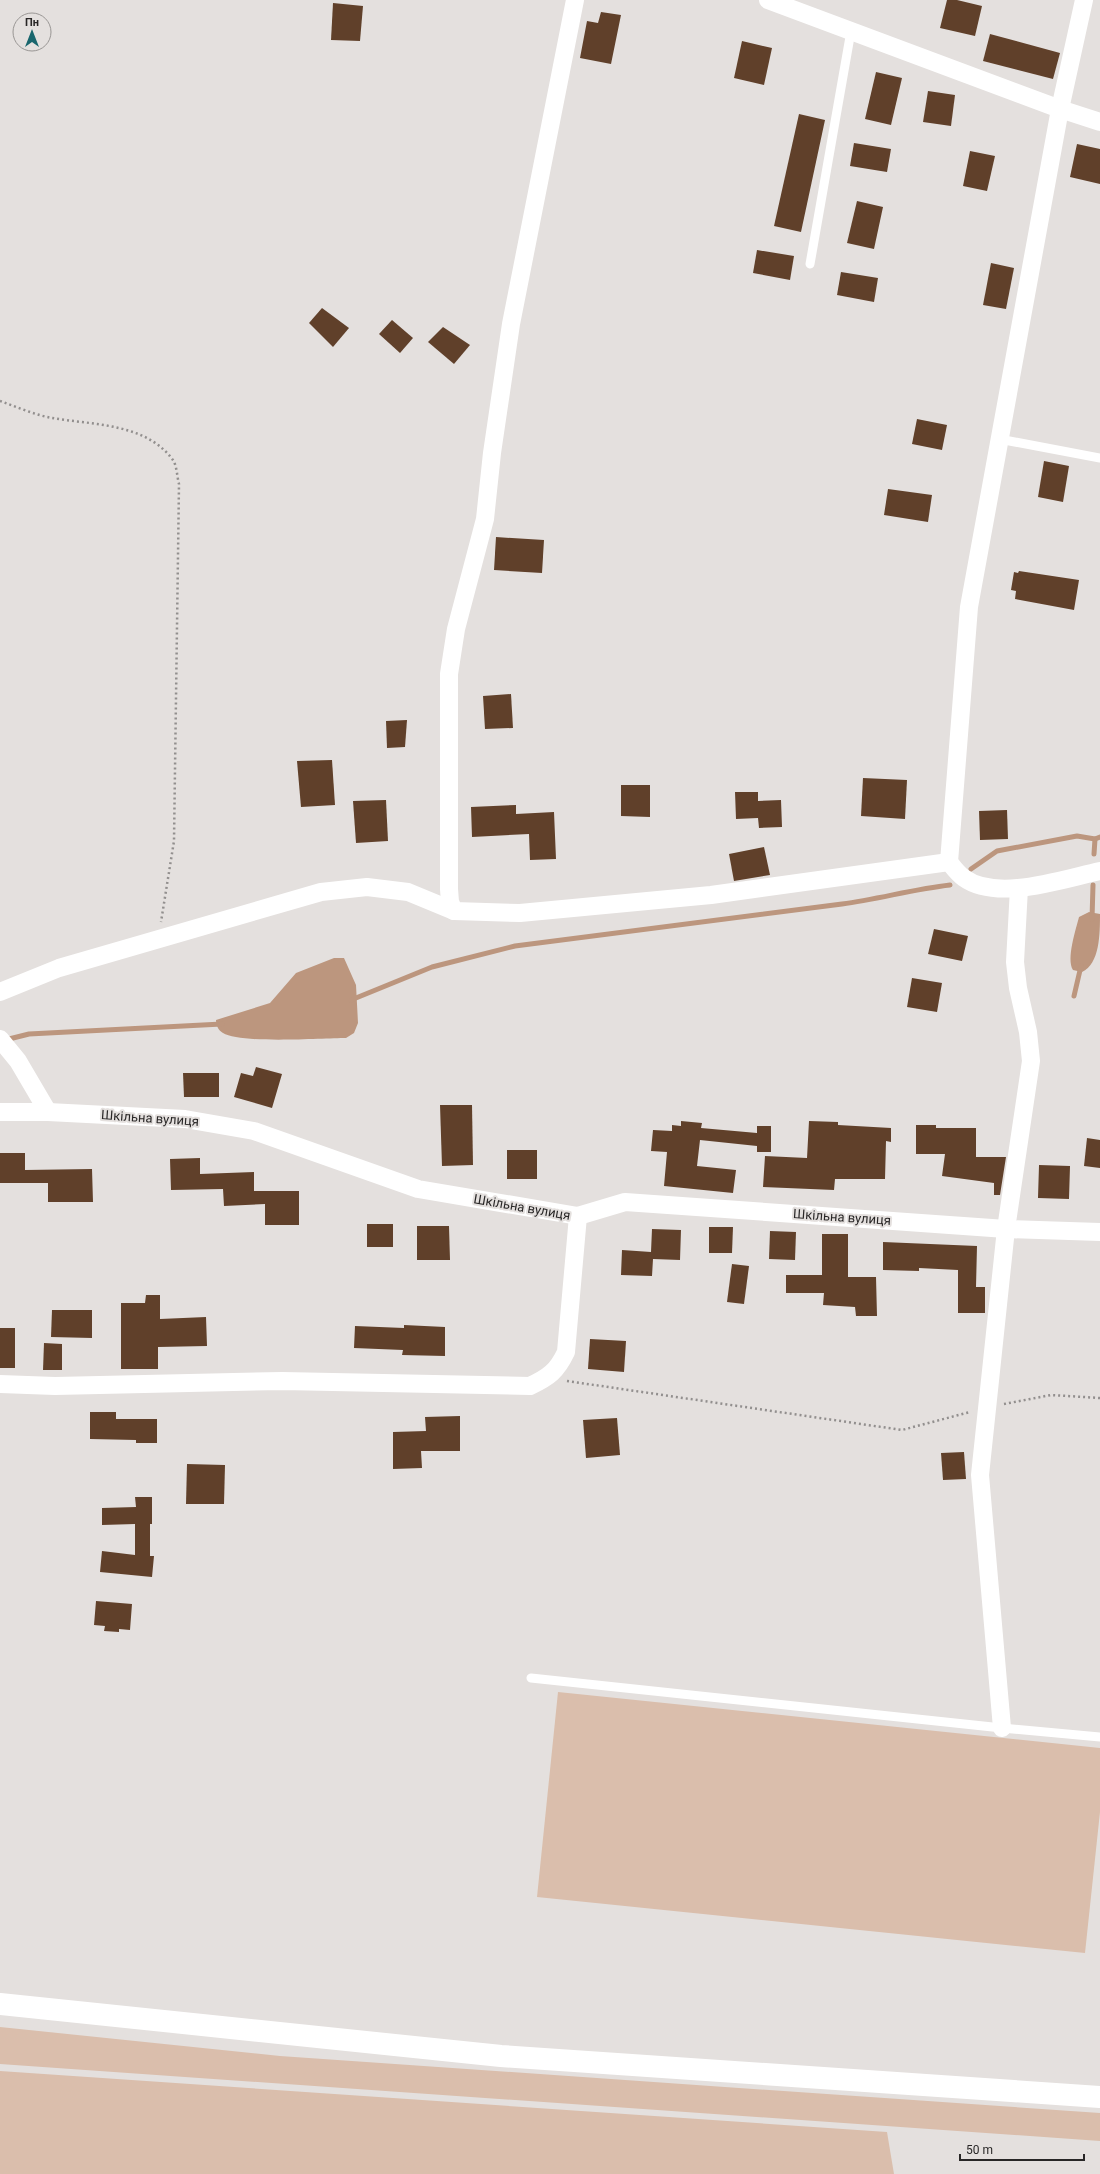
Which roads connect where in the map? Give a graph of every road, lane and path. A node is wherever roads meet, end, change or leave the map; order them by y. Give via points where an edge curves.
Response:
1 (575, 0) edge
2 (768, 0) edge
3 (1084, 0) edge
4 (851, 31) junction
5 (1060, 109) junction
6 (1100, 122) edge
7 (810, 264) dead end
8 (0, 401) edge
9 (999, 439) junction
10 (1100, 458) edge
11 (949, 862) junction
12 (1100, 871) edge
13 (1019, 888) junction
14 (454, 911) junction
15 (158, 941) junction
16 (0, 992) edge
17 (0, 1039) edge
18 (0, 1112) edge
19 (48, 1112) junction
20 (578, 1216) junction
21 (1006, 1229) junction
22 (1100, 1232) edge
23 (547, 1378) junction
24 (0, 1384) edge
25 (1100, 1398) edge
26 (987, 1408) junction
27 (531, 1678) dead end
28 (1002, 1728) junction
29 (1100, 1737) edge
30 (0, 2004) edge
31 (1100, 2097) edge

1 - 14 street via 511,324 485,519 456,629 449,674 449,890
2 - 4 street
3 - 5 street
4 - 5 street
4 - 7 lane
5 - 6 street
5 - 9 street
8 - 15 path via 51,418 130,431 155,443 174,461 179,484 174,841
9 - 10 lane
9 - 11 street via 969,607
11 - 13 street via 965,879 980,886
11 - 14 street via 711,895 520,913
12 - 13 street
13 - 21 street via 1015,962 1031,1061
14 - 15 street via 408,892 367,887 329,891
15 - 16 street via 59,968
17 - 19 street via 18,1061
18 - 19 street, Шкільна вулиця
19 - 20 street, Шкільна вулиця via 185,1119 254,1131 418,1189
20 - 21 street, Шкільна вулиця via 625,1202
20 - 23 street via 566,1352 560,1366
21 - 22 street, Шкільна вулиця
21 - 26 street
23 - 24 street via 530,1386 282,1381 55,1386
23 - 26 path via 902,1430
25 - 26 path via 1051,1395
26 - 28 street via 980,1475
27 - 28 lane
28 - 29 lane
30 - 31 highway via 501,2056

